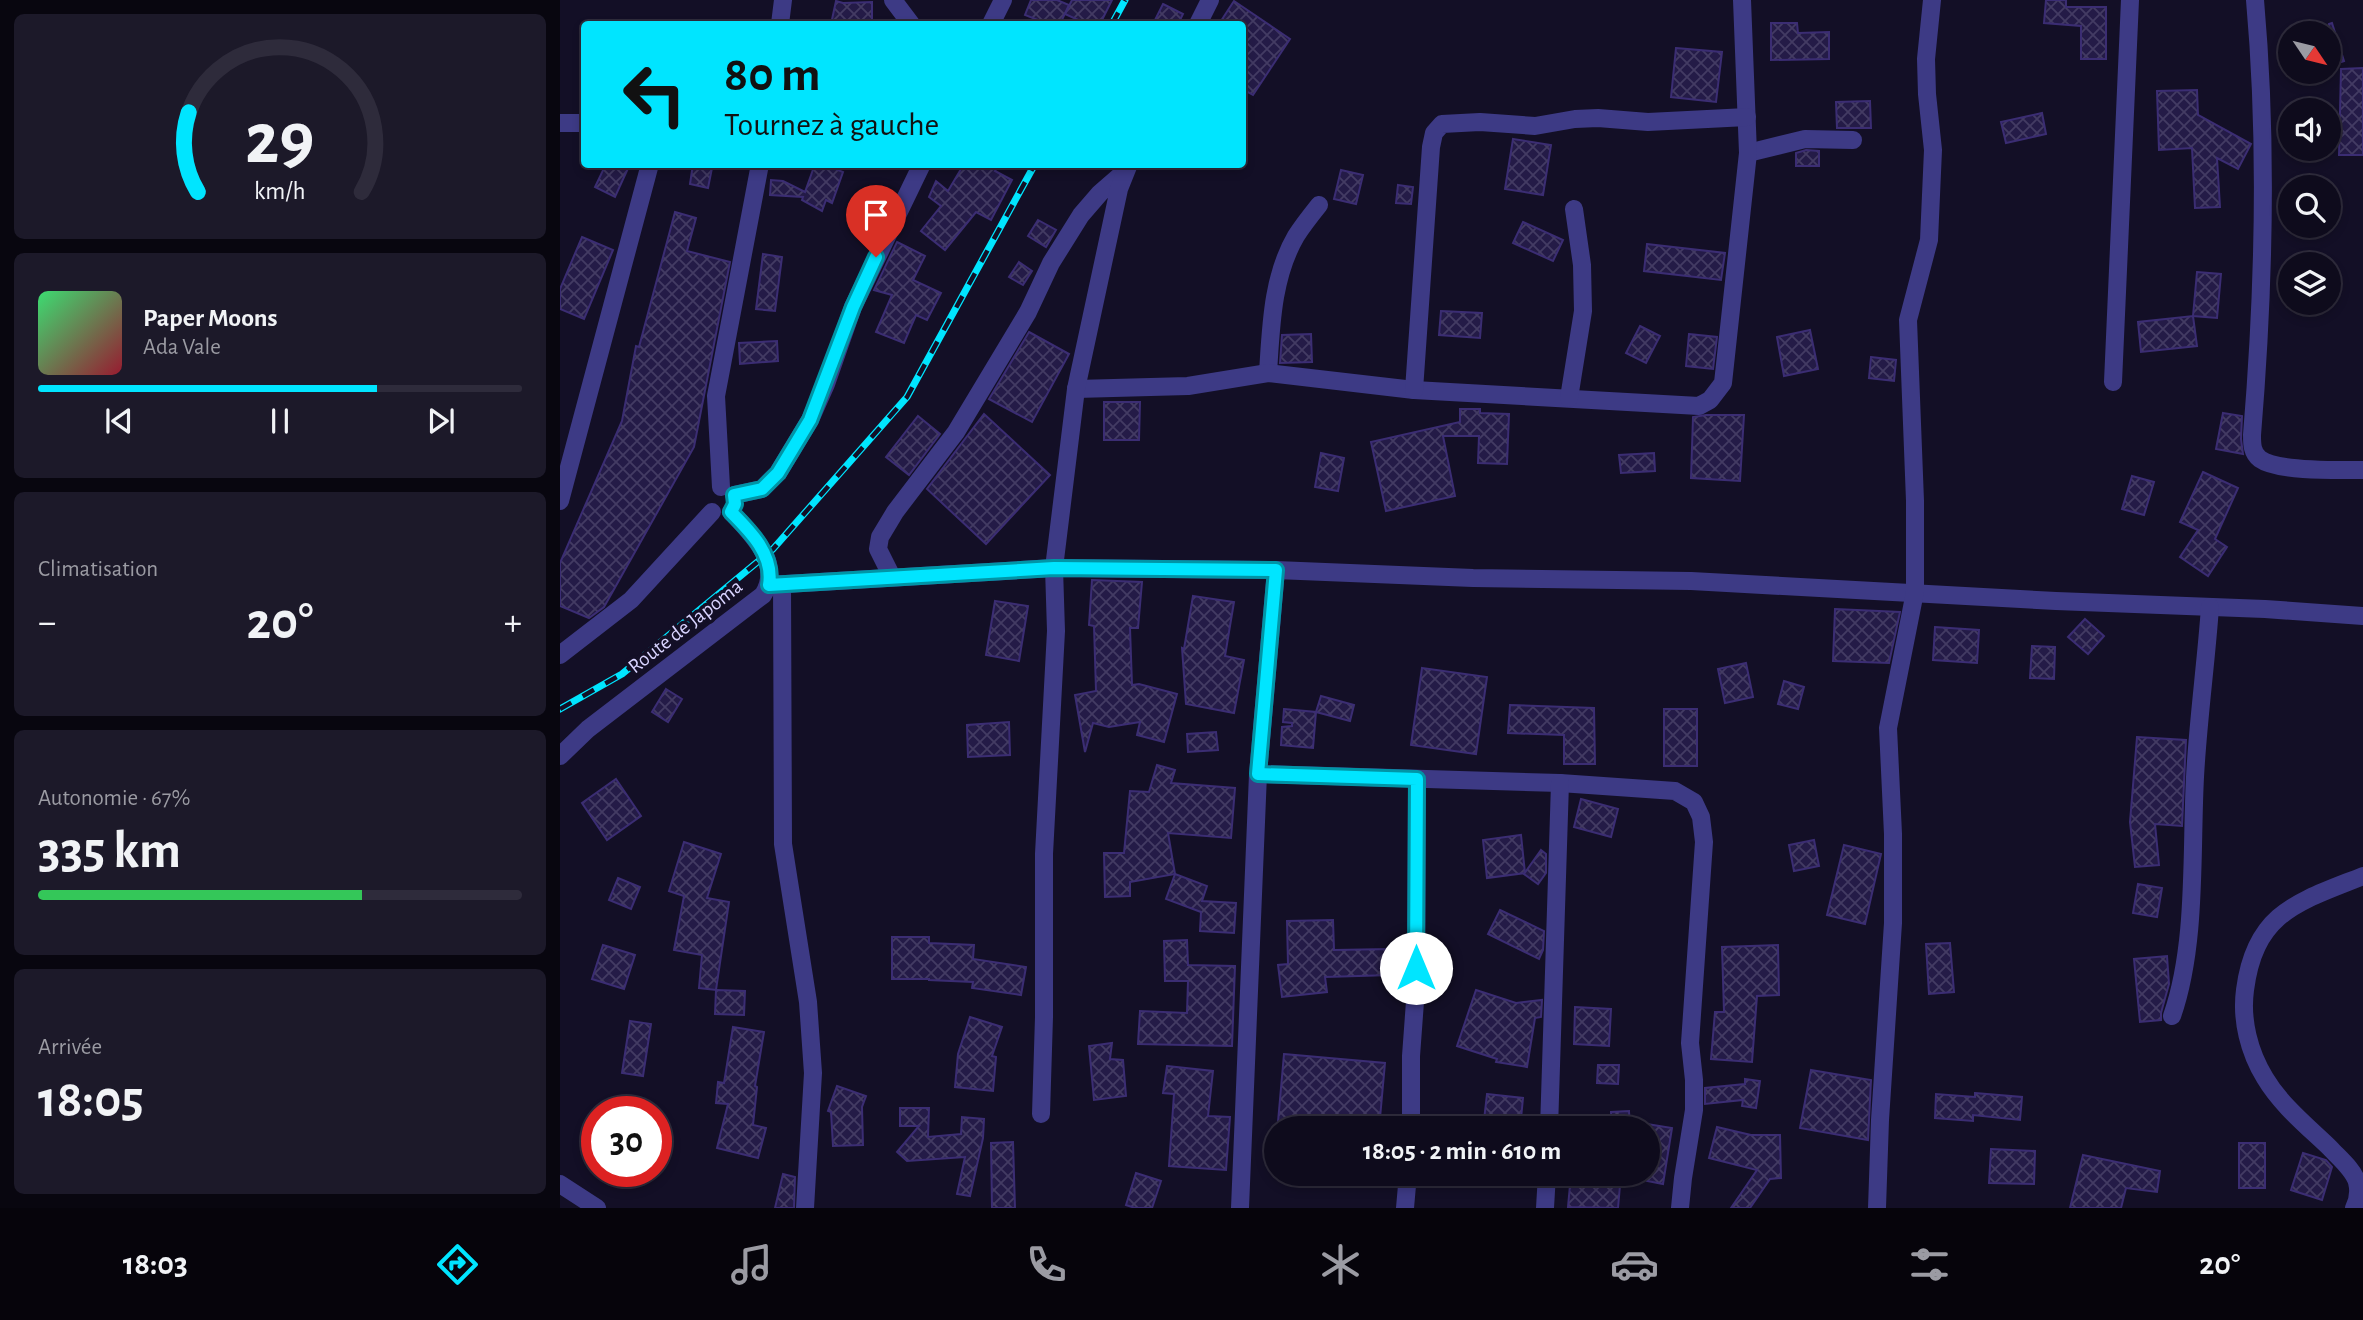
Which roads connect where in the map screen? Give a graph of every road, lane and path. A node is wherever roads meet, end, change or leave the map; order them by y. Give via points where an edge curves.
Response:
1 (783, 0) edge
2 (893, 0) edge
3 (1003, 0) edge
4 (1210, 0) edge
5 (1742, 0) edge
6 (1932, 0) edge
7 (2130, 0) edge
8 (2255, 0) edge
9 (780, 21) edge
10 (909, 21) edge
11 (992, 21) edge
12 (1200, 21) edge
13 (1747, 117) junction
14 (560, 123) edge
15 (581, 124) edge
16 (1853, 140) dead end
17 (1748, 153) junction
18 (649, 168) edge
19 (759, 168) edge
20 (920, 168) edge
21 (1127, 168) edge
22 (1319, 205) dead end
23 (1574, 209) dead end
24 (1268, 373) junction
25 (2113, 383) dead end
26 (1076, 389) junction
27 (1414, 390) junction
28 (1569, 398) junction
29 (2363, 470) edge
30 (729, 498) junction
31 (560, 501) edge
32 (712, 512) junction
33 (1054, 568) junction
34 (1276, 570) junction
35 (892, 577) junction
36 (776, 585) junction
37 (1915, 592) junction
38 (2210, 607) junction
39 (2363, 616) edge
40 (560, 655) edge
41 (560, 756) edge
42 (1258, 774) junction
43 (1417, 779) junction
44 (1560, 783) junction
45 (2363, 876) edge
46 (2172, 1016) dead end
47 (1041, 1114) dead end
48 (1411, 1116) edge
49 (1549, 1116) edge
50 (560, 1184) edge
51 (1407, 1186) edge
52 (1546, 1186) edge
53 (597, 1208) edge
54 (805, 1208) edge
55 (1240, 1208) edge
56 (1405, 1208) edge
57 (1545, 1208) edge
58 (1680, 1208) edge
59 (1877, 1208) edge
60 (2354, 1208) edge

1 - 9 street
2 - 10 street
3 - 11 street
4 - 12 street
5 - 13 street
6 - 37 street via 1926,59 1933,150 1929,240 1908,320
7 - 25 street
8 - 29 street via 2263,196 2252,450 2273,465
13 - 17 street
13 - 27 street via 1648,122 1598,118 1535,126 1442,124 1434,132 1431,147
14 - 15 street
16 - 17 street via 1805,139
17 - 28 street via 1723,383 1699,406
18 - 31 street
19 - 30 street via 716,396
20 - 30 street via 853,307 810,420 778,473 762,489
21 - 26 street
21 - 35 street via 1081,215 956,432 880,537 878,549
22 - 24 street via 1296,237 1282,268 1273,307
23 - 28 street via 1583,311
24 - 26 street via 1188,386
24 - 27 street
26 - 33 street
27 - 28 street
30 - 32 street via 721,516
30 - 32 street via 713,490 707,505
30 - 36 street, Route de Japoma via 765,554
32 - 40 street via 631,600
33 - 34 street
33 - 35 street
33 - 47 street
34 - 37 street
34 - 42 street
35 - 36 street
36 - 41 street, Route de Japoma via 588,729
36 - 54 street via 783,844 808,1002 813,1073
37 - 38 street
37 - 59 street via 1888,728 1893,923
38 - 39 street
38 - 46 street via 2185,958
42 - 43 street
42 - 55 street
43 - 44 street
43 - 48 street
44 - 49 street
44 - 58 street via 1675,791 1694,802 1701,817 1704,842 1689,1043 1694,1110
45 - 60 street via 2290,907 2262,934 2248,967 2243,1006 2248,1039 2264,1077 2357,1181
50 - 53 street
51 - 56 street
52 - 57 street

